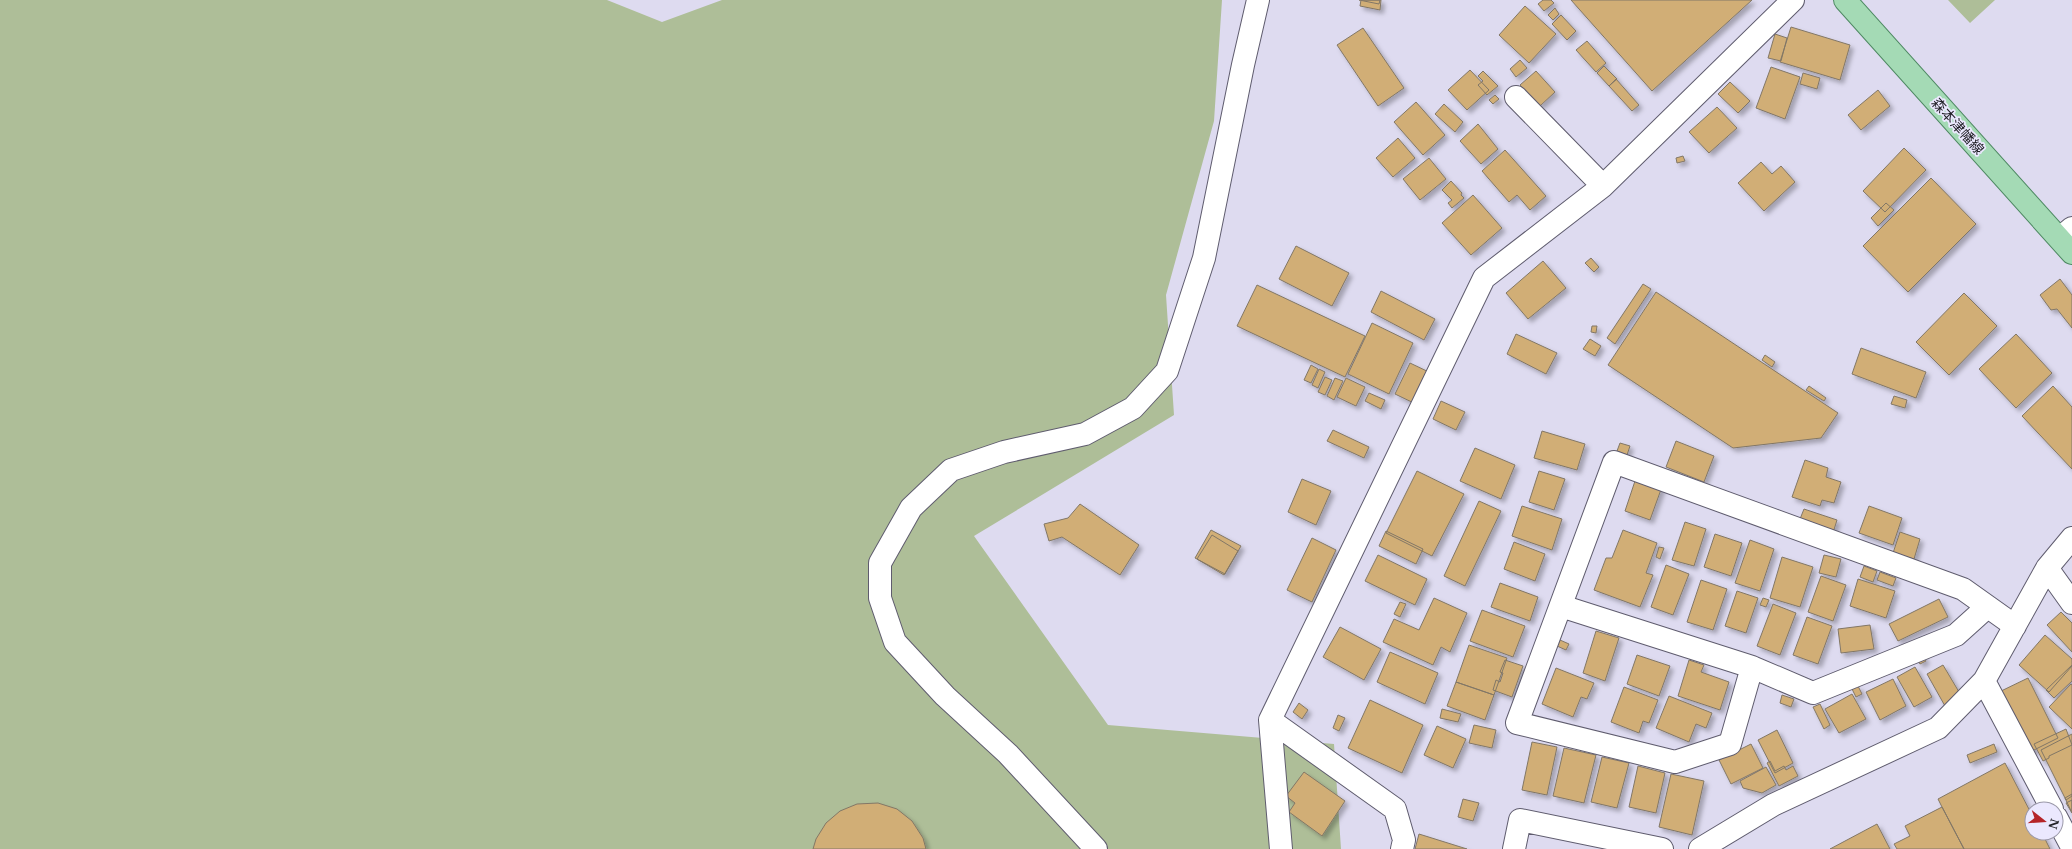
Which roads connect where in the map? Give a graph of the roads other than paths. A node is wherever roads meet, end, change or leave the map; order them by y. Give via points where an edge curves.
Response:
1 (1258, 0) edge
2 (1793, 0) edge
3 (1845, 0) edge
4 (1516, 98) dead end
5 (1603, 186) junction
6 (2068, 240) edge
7 (2072, 538) edge
8 (2047, 568) junction
9 (2072, 603) edge
10 (1561, 606) junction
11 (1986, 608) junction
12 (2015, 626) junction
13 (1752, 667) junction
14 (1984, 681) junction
15 (1270, 720) junction
16 (2048, 801) edge
17 (2064, 832) edge
18 (2072, 847) edge
19 (1096, 849) edge
20 (1281, 849) edge
21 (1402, 849) edge
22 (1514, 849) edge
23 (1662, 849) edge
24 (1700, 849) edge

1 - 19 street via 1204,258 1167,372 1133,408 1086,434 1004,452 951,470 911,508 880,562 880,598 895,642 945,696 1008,754
2 - 5 street
3 - 6 main road, 森本津幡線
4 - 5 street
5 - 15 street via 1484,278
7 - 8 street
8 - 9 street
8 - 12 street
10 - 11 street via 1614,462 1963,589
10 - 13 street
10 - 13 street via 1517,723 1675,762 1730,744
11 - 12 street
11 - 13 street via 1956,635 1813,693
12 - 14 street
14 - 16 street
14 - 24 street via 1938,728 1773,806
15 - 20 street
15 - 21 street via 1395,809 1404,840
17 - 18 street
22 - 23 street via 1520,820

